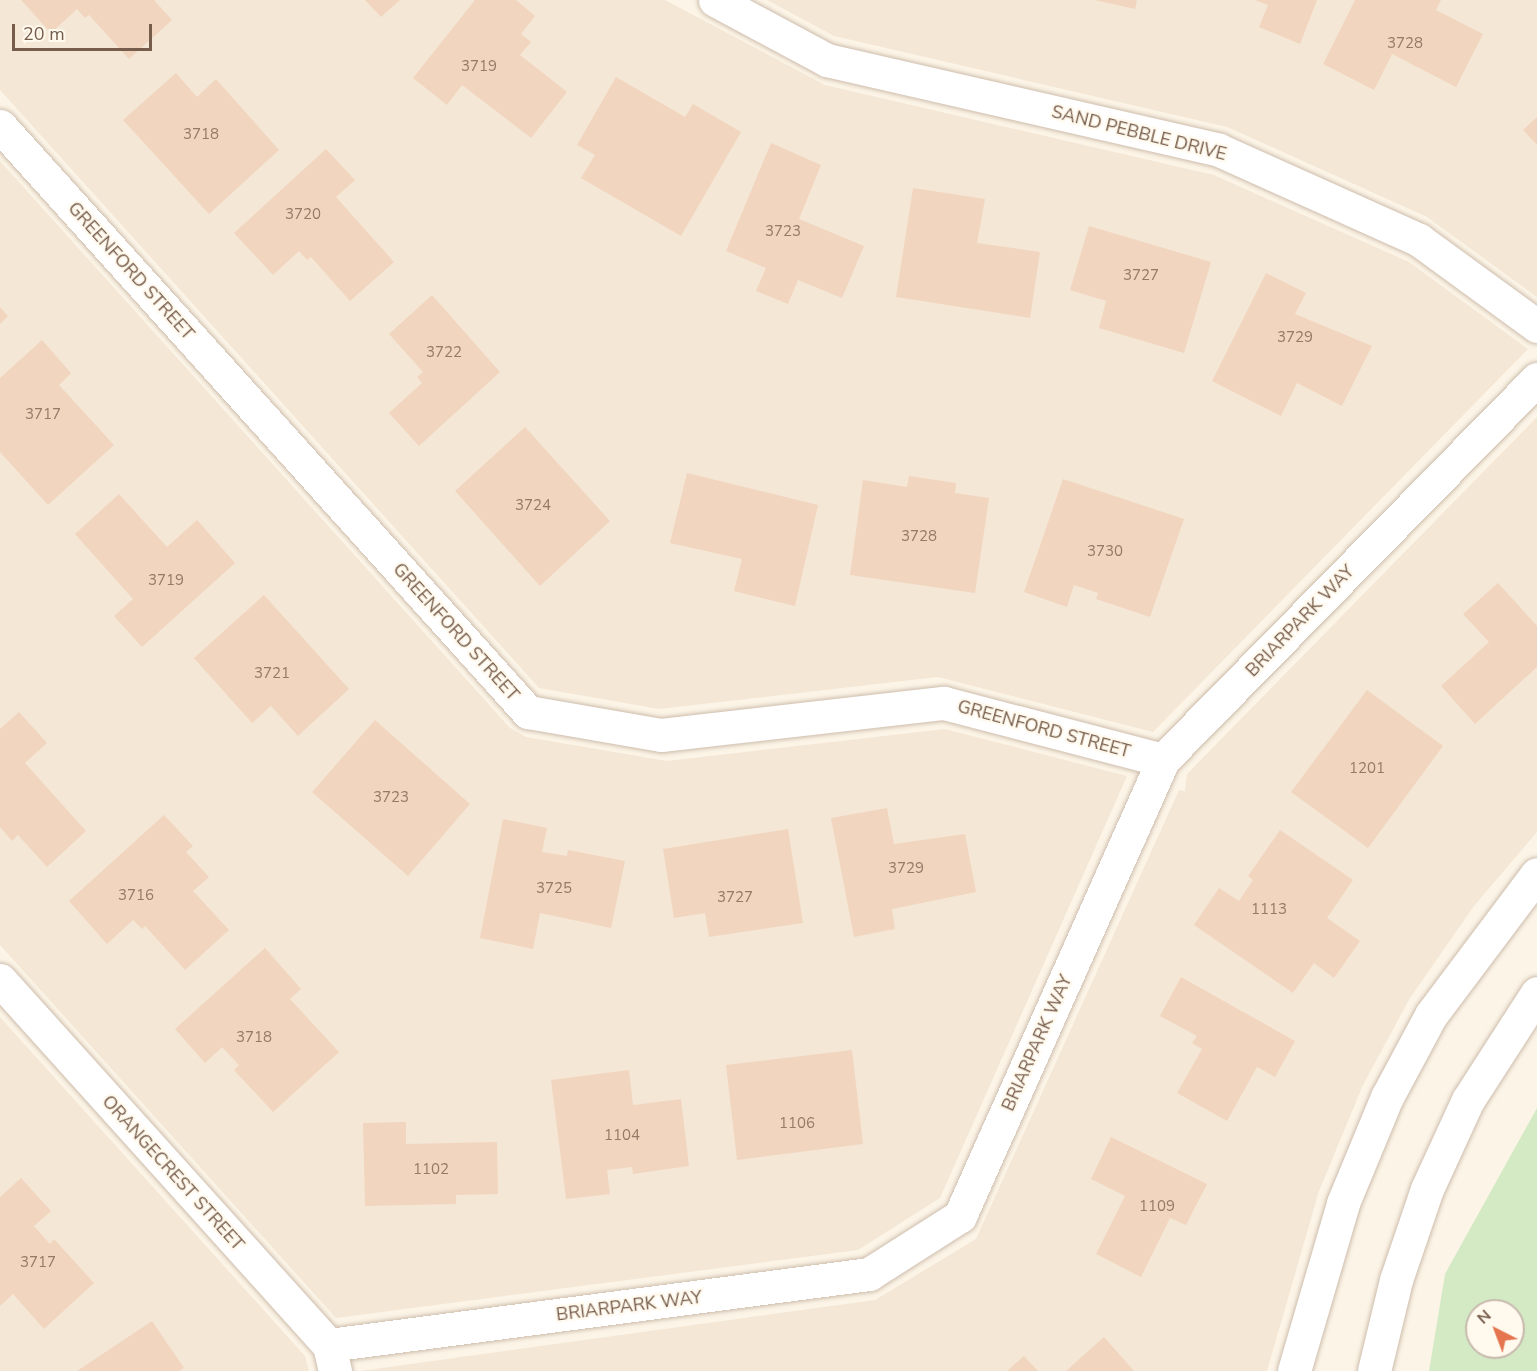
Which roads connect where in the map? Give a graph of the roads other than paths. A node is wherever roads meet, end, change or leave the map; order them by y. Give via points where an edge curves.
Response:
1 (715, 0) edge
2 (0, 126) edge
3 (1537, 326) edge
4 (1537, 379) edge
5 (1163, 760) junction
6 (1537, 874) edge
7 (0, 980) edge
8 (1537, 993) edge
9 (332, 1358) edge
10 (1294, 1371) edge
11 (1374, 1371) edge

1 - 3 street, SAND PEBBLE DRIVE via 827,60 1219,150 1419,240
2 - 5 street, GREENFORD STREET via 528,712 661,735 944,703
4 - 5 street, BRIARPARK WAY
5 - 9 street, BRIARPARK WAY via 960,1216 869,1275
6 - 10 street via 1431,1015 1387,1097 1342,1203
7 - 9 street, ORANGECREST STREET
8 - 11 street via 1468,1100 1427,1189 1396,1280

